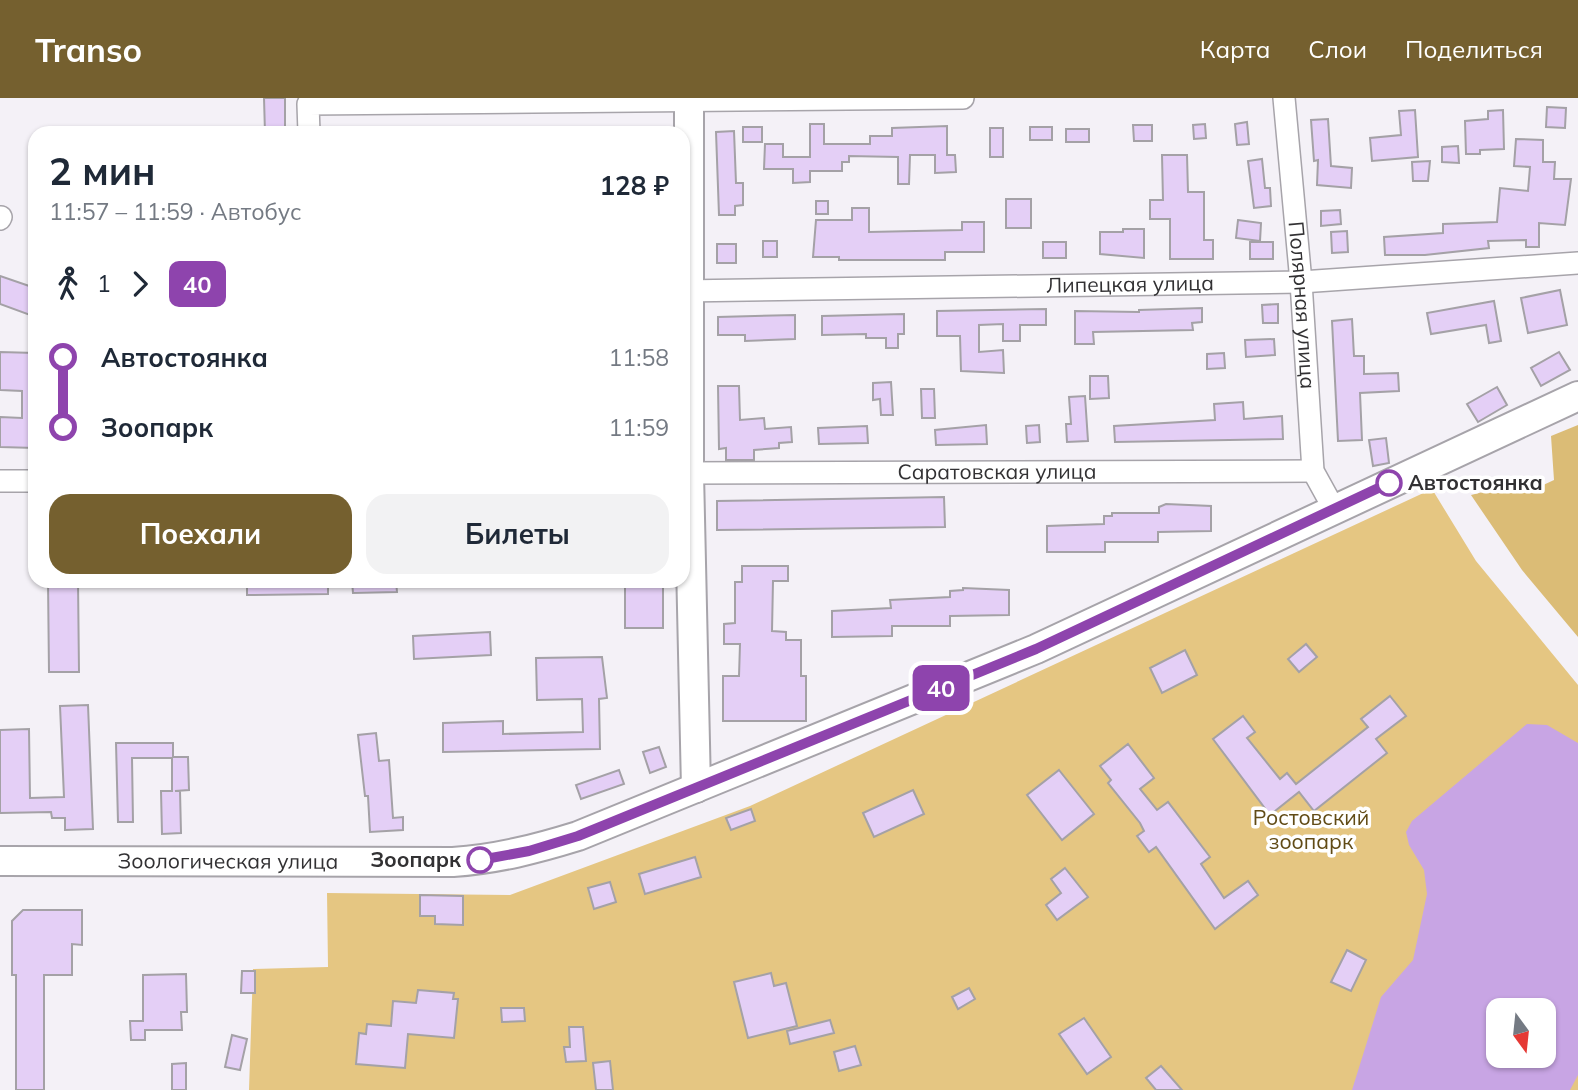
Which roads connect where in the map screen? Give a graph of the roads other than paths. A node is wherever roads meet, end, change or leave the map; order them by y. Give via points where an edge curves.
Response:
1 (963, 98) edge
2 (1284, 98) edge
3 (689, 100) edge
4 (309, 126) edge
5 (689, 126) edge
6 (1578, 263) edge
7 (1301, 282) junction
8 (690, 291) edge
9 (1578, 396) edge
10 (1313, 471) junction
11 (690, 473) edge
12 (0, 481) edge
13 (28, 481) edge
14 (1334, 509) junction
15 (690, 588) edge
16 (696, 788) junction
17 (0, 861) edge

1 - 3 street
2 - 7 street, Полярная улица
3 - 4 street via 308,104
3 - 5 main road
6 - 7 street, Липецкая улица
7 - 8 street, Липецкая улица
7 - 10 street, Полярная улица
9 - 14 main road, Зоологическая улица
10 - 11 street, Саратовская улица
10 - 14 street, Полярная улица
12 - 13 street
14 - 16 main road, Зоологическая улица via 1036,649
15 - 16 main road
16 - 17 main road, Зоологическая улица via 578,836 494,859

